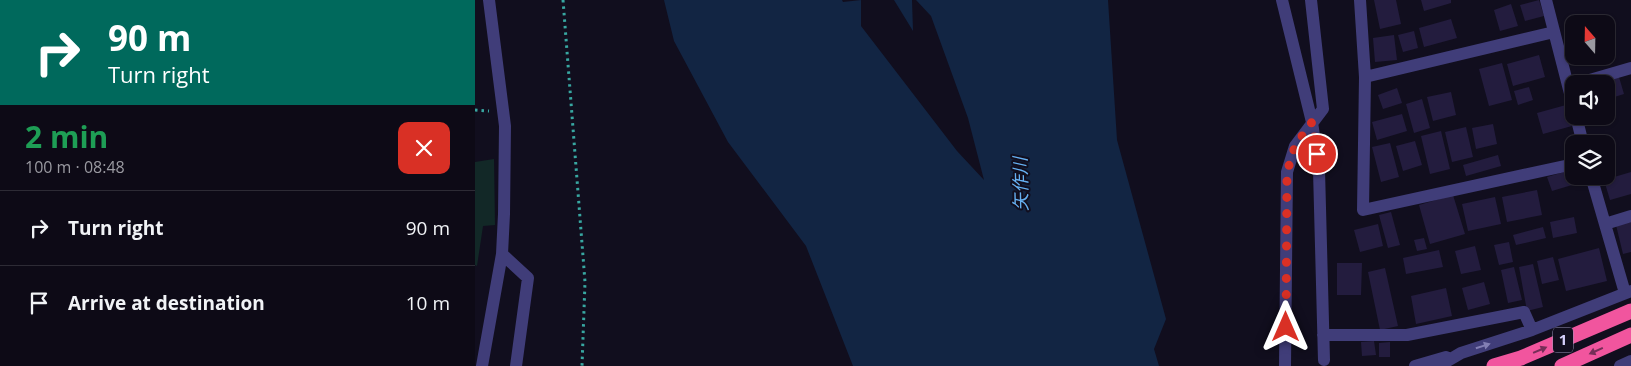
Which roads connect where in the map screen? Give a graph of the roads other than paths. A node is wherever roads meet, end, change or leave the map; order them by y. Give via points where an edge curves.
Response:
1 (489, 0) edge
2 (1283, 0) edge
3 (1311, 0) edge
4 (1360, 0) edge
5 (1546, 0) edge
6 (1554, 32) junction
7 (1631, 68) edge
8 (1569, 75) edge
9 (1607, 75) edge
10 (1365, 77) junction
11 (1312, 122) junction
12 (1565, 166) edge
13 (1594, 185) edge
14 (1631, 216) edge
15 (1605, 224) junction
16 (502, 254) junction
17 (1628, 292) edge
18 (1631, 311) edge
19 (1532, 330) junction
20 (1323, 335) junction
21 (1631, 335) edge
22 (480, 349) edge
23 (1461, 353) junction
24 (1324, 360) dead end
25 (1631, 361) edge
26 (482, 366) edge
27 (516, 366) edge
28 (1285, 366) edge
29 (1415, 366) edge
30 (1439, 366) edge
31 (1494, 366) edge
32 (1562, 366) edge
33 (1620, 366) edge

1 - 16 street via 505,126
2 - 11 street
3 - 11 street via 1323,110
4 - 10 street
5 - 6 street
6 - 8 street
6 - 10 street
7 - 9 street
10 - 12 street via 1363,210
11 - 20 street via 1319,170
11 - 28 street via 1295,146 1287,172
13 - 15 street
14 - 15 street
15 - 17 street
16 - 22 street
16 - 27 street via 528,278
17 - 19 street
31 -> 18 highway, 1 via 1521,358
19 - 20 street via 1524,312 1407,335
23 -> 19 street
20 - 24 street
21 -> 32 highway, 1
22 - 26 street
23 - 29 street
23 - 30 street
25 - 33 street

